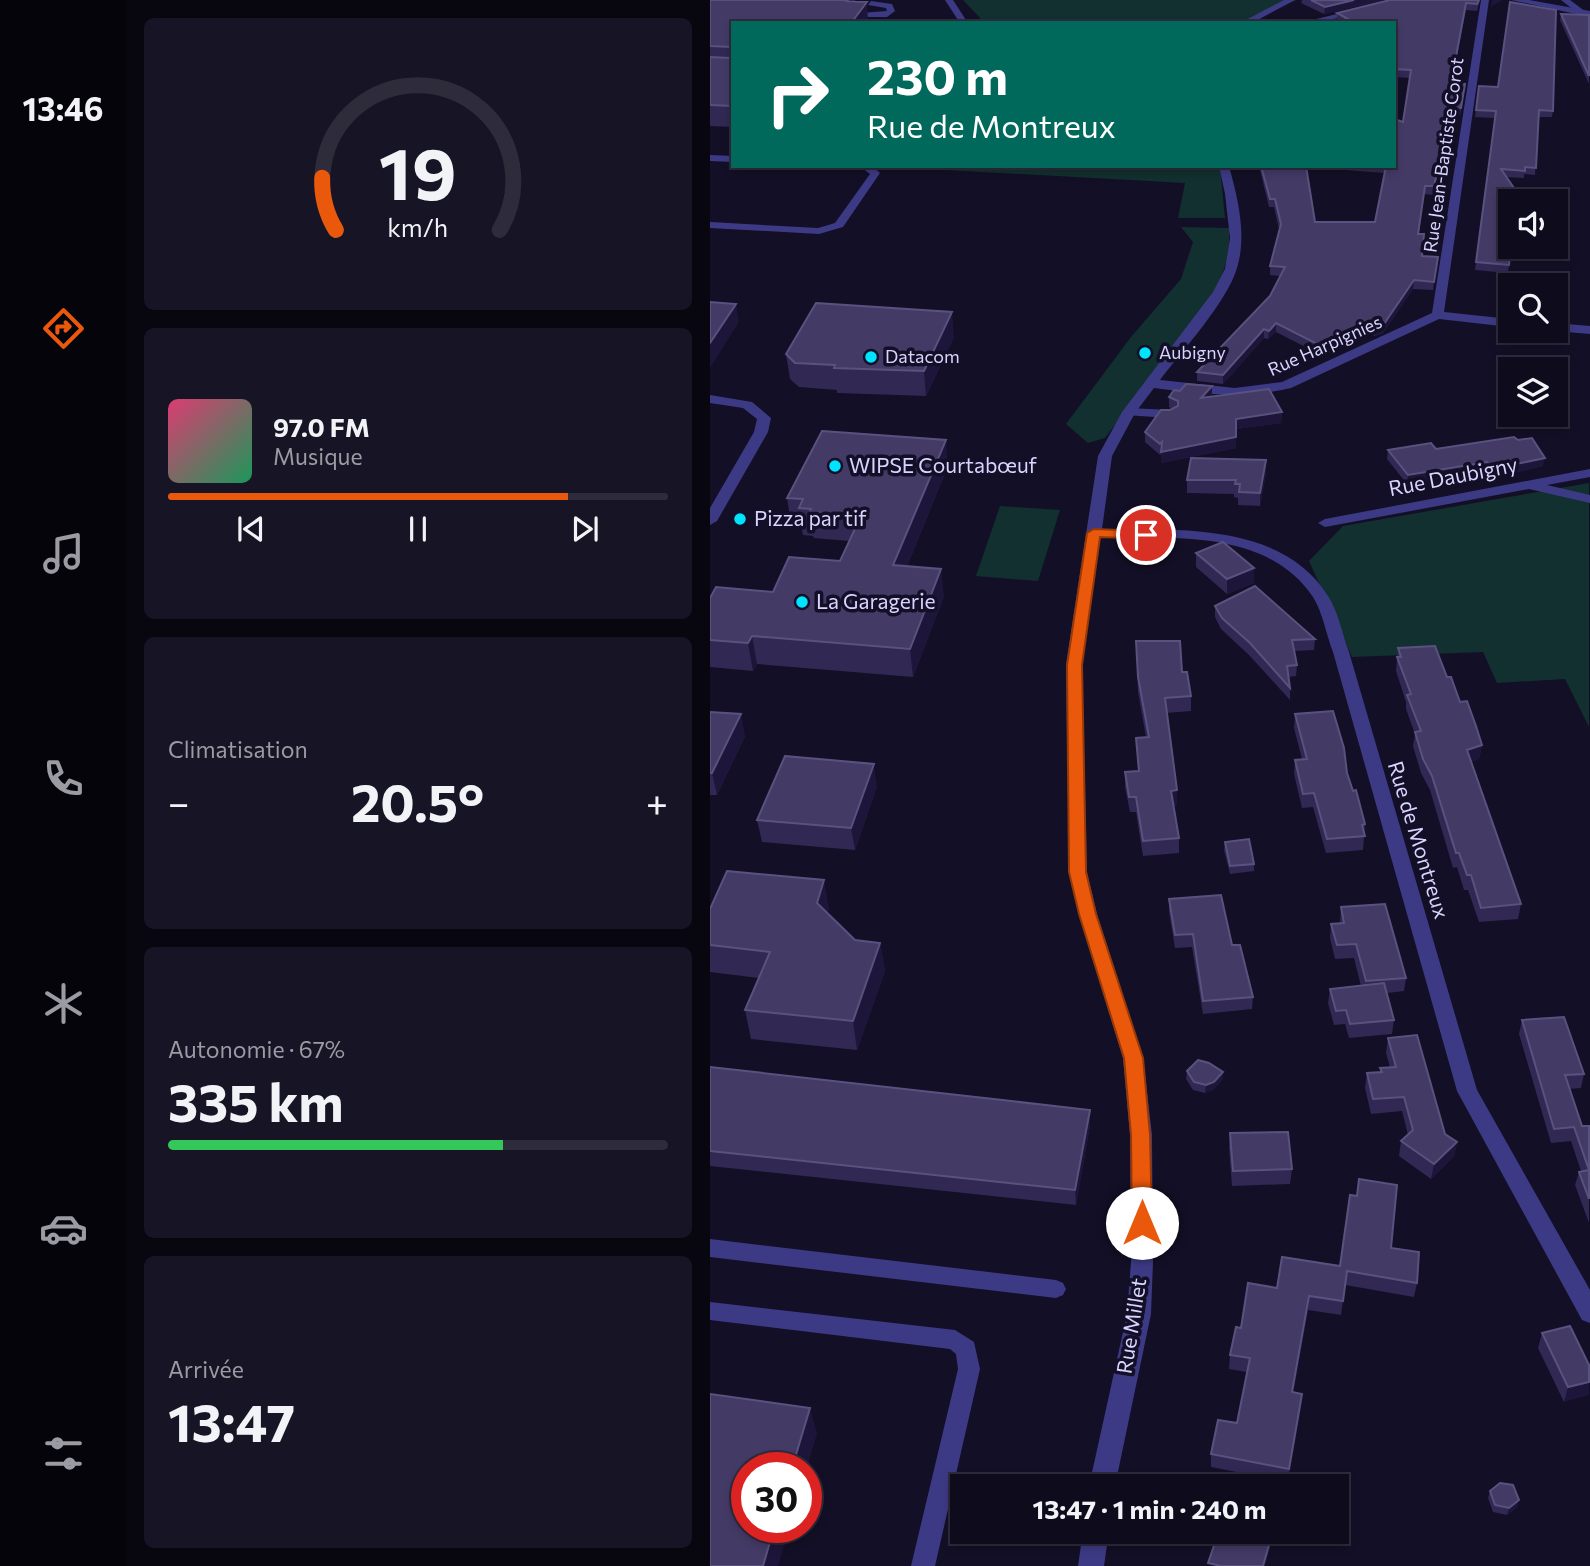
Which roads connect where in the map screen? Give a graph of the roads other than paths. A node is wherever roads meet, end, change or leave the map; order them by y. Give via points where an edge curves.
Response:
1 (887, 0) edge
2 (949, 0) edge
3 (1291, 0) edge
4 (1406, 0) edge
5 (1485, 0) edge
6 (1515, 0) edge
7 (1565, 0) edge
8 (898, 3) dead end
9 (1586, 13) edge
10 (900, 16) dead end
11 (891, 21) edge
12 (961, 21) edge
13 (1248, 21) edge
14 (1313, 21) edge
15 (710, 158) edge
16 (731, 159) edge
17 (868, 168) edge
18 (1224, 168) edge
19 (710, 225) edge
20 (1437, 315) junction
21 (1498, 322) edge
22 (1568, 328) edge
23 (1590, 330) edge
24 (1150, 383) junction
25 (710, 400) edge
26 (1129, 412) junction
27 (1170, 414) edge
28 (1590, 473) edge
29 (1526, 485) junction
30 (1590, 499) edge
31 (710, 521) edge
32 (1325, 523) dead end
33 (1094, 533) junction
34 (710, 1248) edge
35 (1056, 1289) dead end
36 (710, 1311) edge
37 (1590, 1313) edge
38 (1105, 1474) edge
39 (1094, 1544) edge
40 (923, 1566) edge
41 (1091, 1566) edge

1 - 8 lane
2 - 12 lane
3 - 13 street
4 - 14 street
5 - 20 street, Rue Jean-Baptiste Corot
6 - 9 street
7 - 9 lane
10 - 11 lane
15 - 16 lane
17 - 19 lane via 875,173 839,225 819,231
18 - 24 street, Rue Millet via 1236,238 1231,269 1219,293
20 - 21 street
20 - 24 street, Rue Harpignies via 1266,391 1209,392
22 - 23 street
24 - 26 street, Rue Millet
25 - 31 street via 747,405 764,418 761,432
26 - 27 lane
26 - 33 street, Rue Millet via 1104,456
28 - 29 street, Rue Daubigny
29 - 30 street
29 - 32 street, Rue Daubigny
33 - 37 street, Rue de Montreux via 1223,537 1290,565 1321,598 1341,652 1467,1091
33 - 38 street, Rue Millet via 1074,665 1078,872 1134,1058 1142,1203 1139,1314
34 - 35 lane
36 - 40 lane via 955,1339 966,1349 969,1369
39 - 41 street

